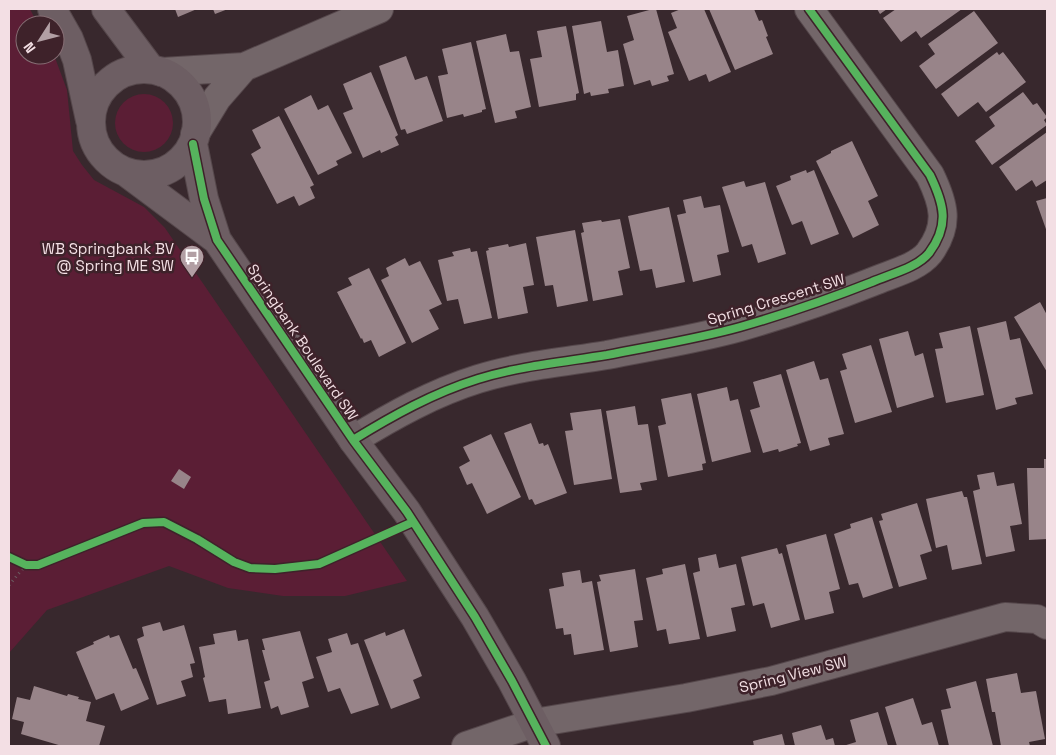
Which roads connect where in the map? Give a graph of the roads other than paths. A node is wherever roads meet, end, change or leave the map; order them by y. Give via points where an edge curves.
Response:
1 (52, 9) edge
2 (106, 9) edge
3 (378, 9) edge
4 (809, 9) edge
5 (244, 67) junction
6 (156, 70) junction
7 (90, 121) junction
8 (194, 139) junction
9 (127, 173) junction
10 (217, 240) junction
11 (353, 440) junction
12 (1047, 625) edge
13 (540, 735) edge
14 (466, 746) edge

1 - 7 street via 69,39
2 - 6 street
3 - 5 street
4 - 11 street, Spring Crescent SW via 930,175 944,209 941,228 928,253 914,265 838,296 740,327 477,379 401,411
5 - 6 street
5 - 8 street via 218,98
6 - 7 street via 135,69 108,82 98,93
6 - 8 street via 180,82 190,95 196,111
7 - 9 street via 92,134 104,158
8 - 9 street via 173,168 143,176
8 - 10 street, Springbank Boulevard SW via 204,198
9 - 10 street, Springbank Boulevard SW
10 - 11 street, Springbank Boulevard SW
11 - 13 street, Springbank Boulevard SW via 407,512 475,617
12 - 13 street, Spring View SW via 1037,620 1005,617 771,681 686,698
13 - 14 street, Spring View SW

